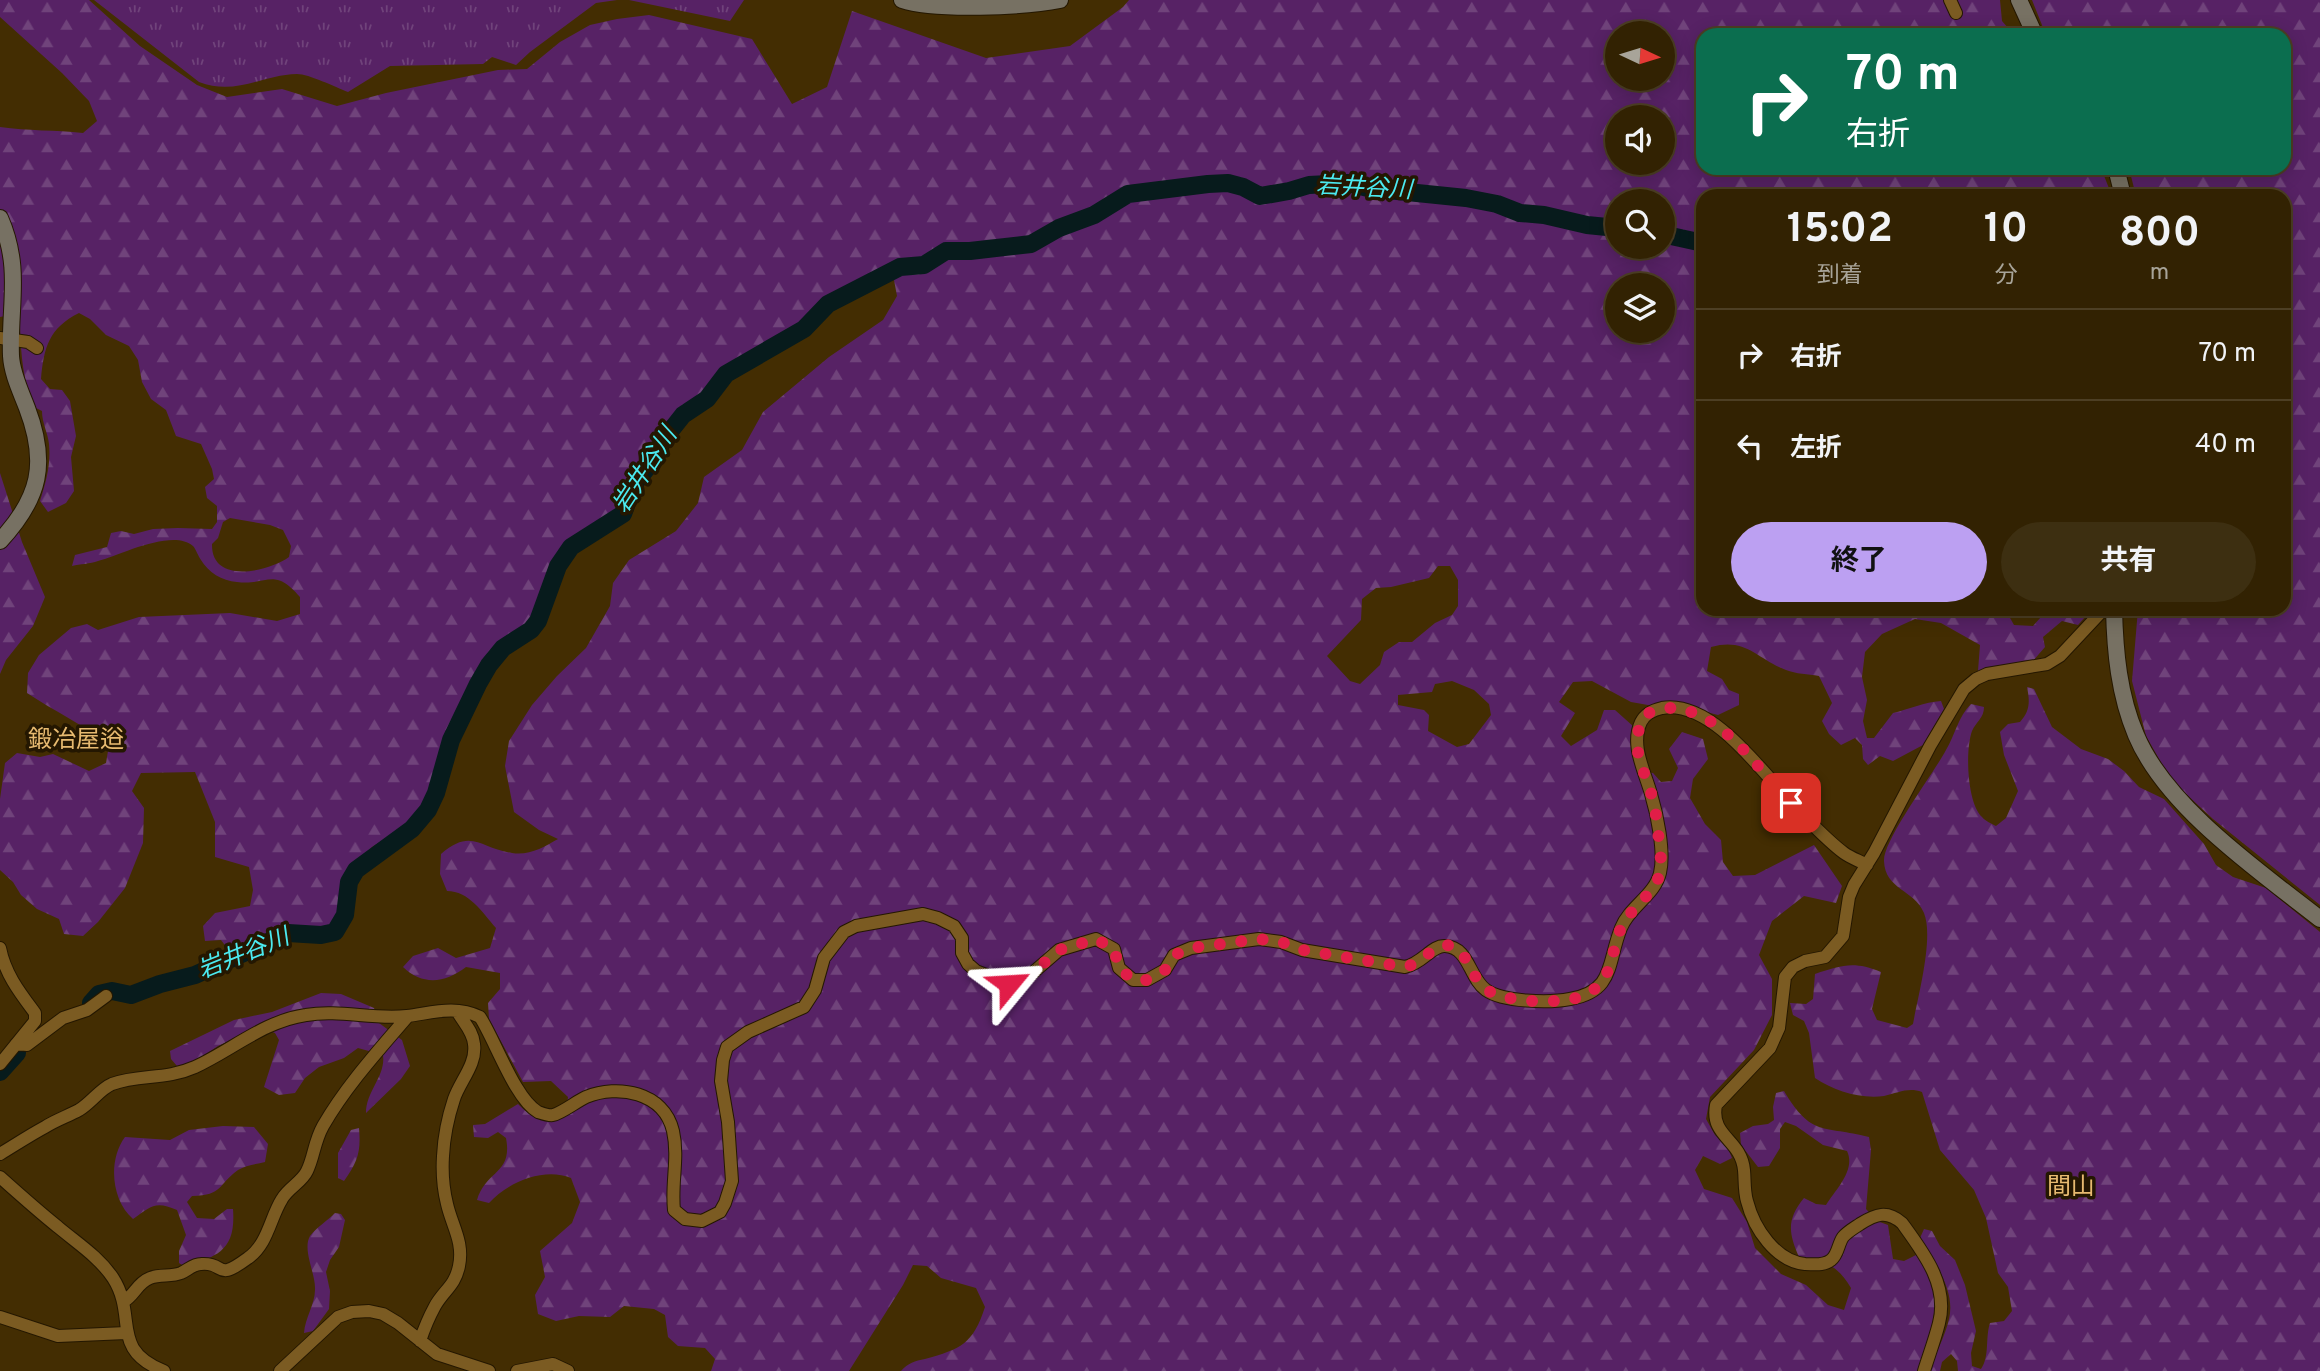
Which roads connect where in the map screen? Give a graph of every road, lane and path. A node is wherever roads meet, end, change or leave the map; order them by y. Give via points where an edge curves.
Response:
1 (902, 0) edge
2 (1060, 0) edge
3 (1950, 0) edge
4 (2019, 0) edge
5 (1956, 13) dead end
6 (2032, 28) edge
7 (0, 218) edge
8 (5, 339) edge
9 (37, 348) dead end
10 (0, 541) edge
11 (2095, 616) edge
12 (2115, 616) edge
13 (1867, 865) junction
14 (2320, 919) edge
15 (0, 948) edge
16 (106, 996) dead end
17 (457, 1011) junction
18 (408, 1016) junction
19 (16, 1044) junction
20 (0, 1064) edge
21 (0, 1154) edge
22 (0, 1178) edge
23 (123, 1302) junction
24 (0, 1317) edge
25 (126, 1333) junction
26 (420, 1341) junction
27 (164, 1371) edge
28 (280, 1371) edge
29 (489, 1371) edge
30 (517, 1371) edge
31 (568, 1371) edge
32 (1924, 1371) edge

1 - 2 street via 939,5
3 - 5 street
4 - 6 street
7 - 8 street via 13,254 14,290
8 - 9 street
8 - 10 street via 39,443 39,463 26,509
11 - 13 street via 2047,664 1987,674 1964,689
12 - 14 street via 2115,646 2127,709 2153,766 2199,820
13 - 17 street via 1843,853 1715,725 1700,715 1664,708 1641,721 1638,736 1639,758 1656,812 1660,874 1621,927 1603,984 1584,996 1536,1001 1498,996 1481,985 1460,950 1450,946 1442,945 1417,965 1405,967 1259,939 1191,948 1174,955 1165,970 1147,980 1133,980 1119,968 1114,949 1096,939 1059,950 1021,983 1009,984 968,964 962,938 954,926 938,918 923,914 856,926 844,932 824,958 815,990 804,1007 748,1032 727,1047 721,1082 732,1181 720,1212 702,1221 685,1219 674,1210 676,1148 672,1127 659,1105 649,1097 613,1091 584,1098 554,1115 540,1113 517,1089 480,1017
13 - 32 street via 1849,897 1843,936 1825,957 1793,967 1785,977 1780,1028 1770,1048 1723,1096 1714,1116 1743,1164 1751,1214 1784,1258 1822,1265 1831,1261 1845,1234 1878,1214 1895,1216 1902,1223 1941,1292 1940,1322
15 - 19 street via 3,964 36,1013
16 - 19 street via 87,1010 63,1018 27,1045
17 - 18 street
17 - 26 street via 475,1045 446,1125 443,1158 443,1185 458,1232 460,1262 455,1280 436,1304
18 - 21 street via 305,1015 271,1025 196,1067 108,1086 79,1109
18 - 23 street via 344,1092 322,1127 307,1171 282,1197 254,1253 228,1271 200,1264 175,1275 153,1276
19 - 20 street
22 - 23 street via 97,1259 114,1280
23 - 25 street
24 - 25 street via 58,1336
25 - 27 street via 138,1356
26 - 28 street via 383,1314 352,1312 328,1325
26 - 29 street via 448,1359
30 - 31 street via 553,1364

